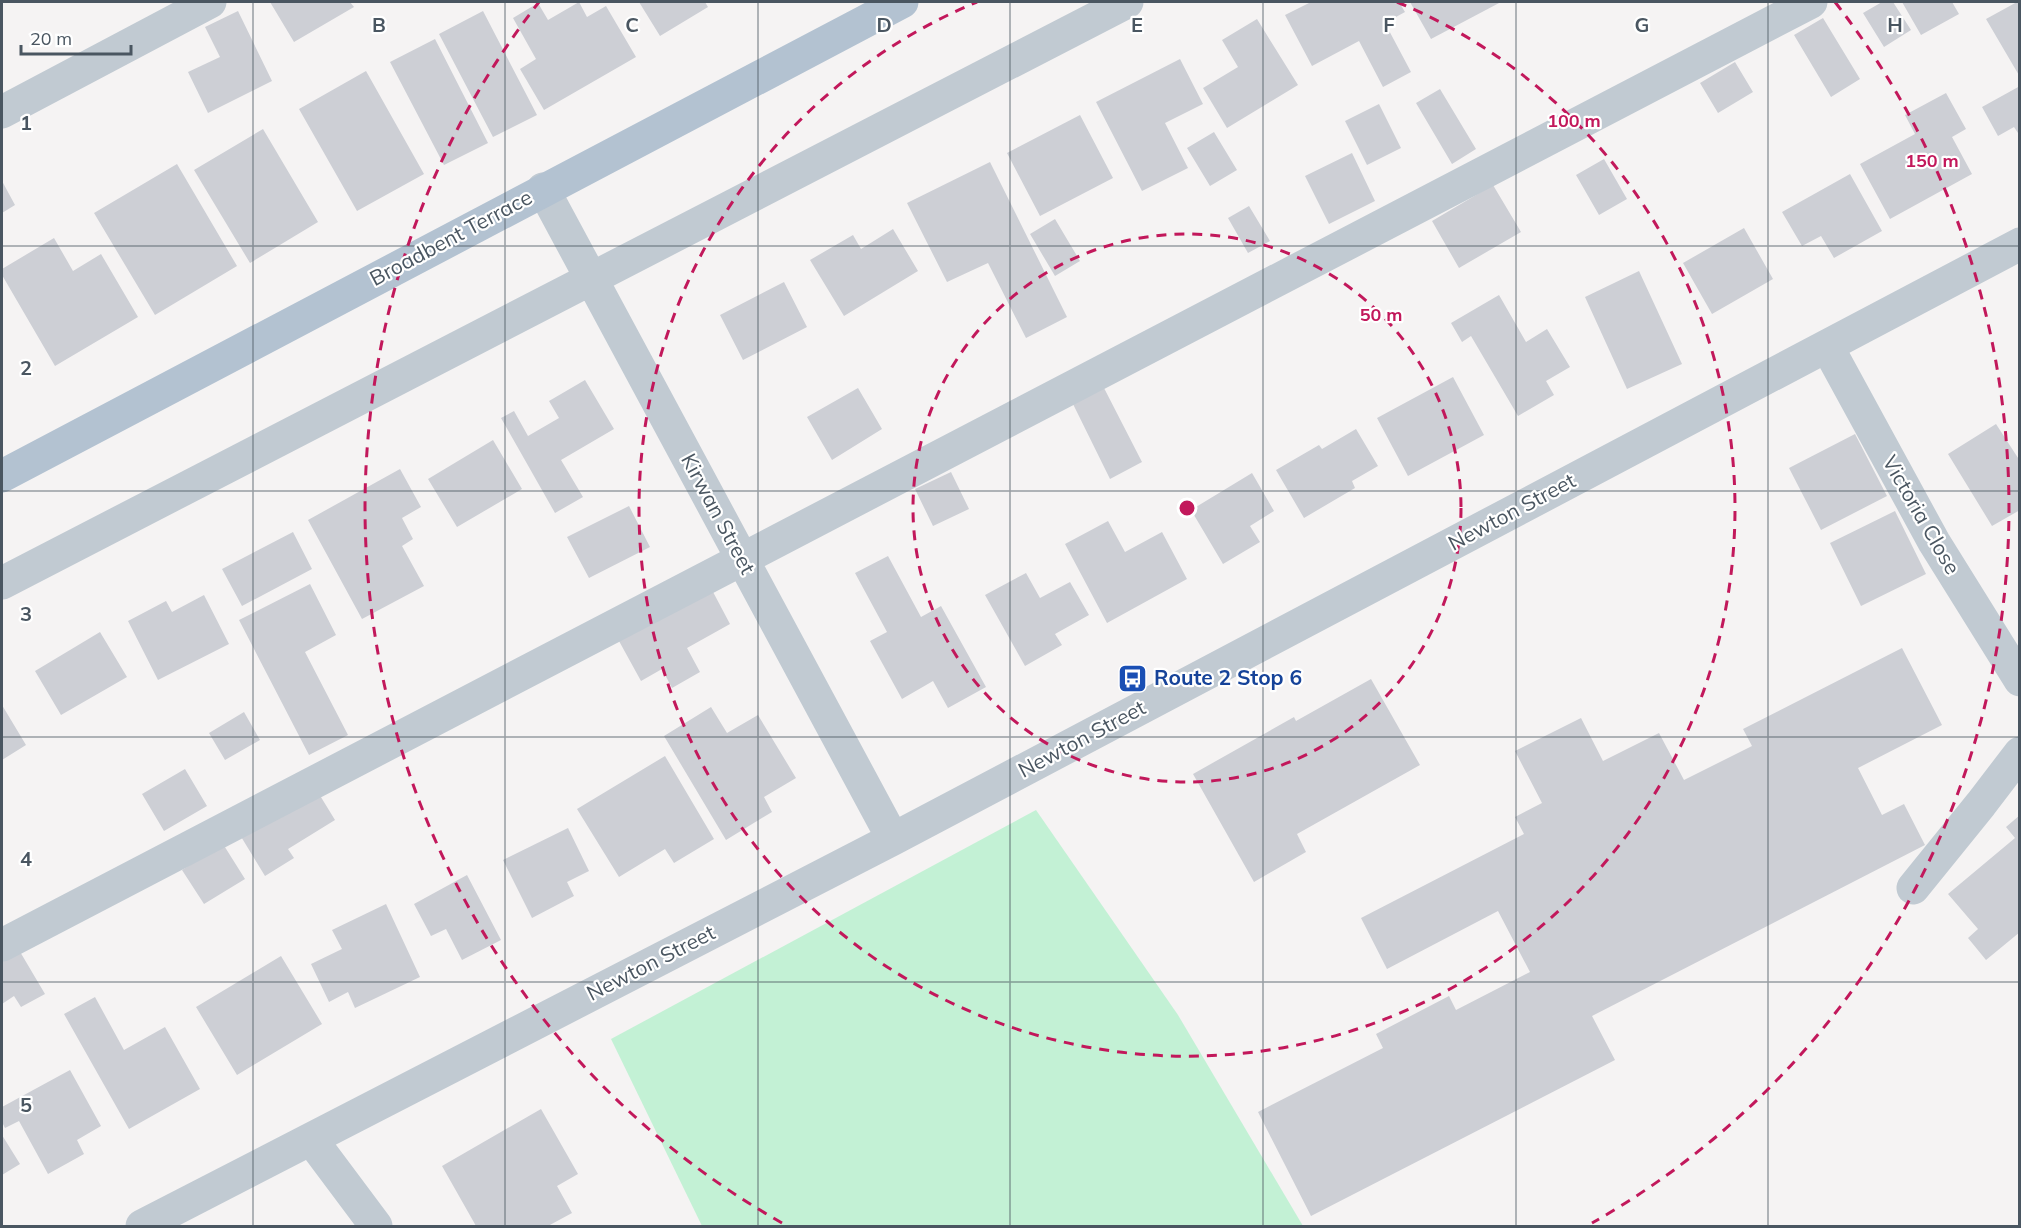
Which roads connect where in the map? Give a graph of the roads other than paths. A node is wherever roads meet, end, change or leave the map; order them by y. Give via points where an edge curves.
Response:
1 (210, 2) edge
2 (902, 2) edge
3 (1127, 2) edge
4 (1811, 2) edge
5 (2, 112) edge
6 (543, 189) junction
7 (2019, 244) edge
8 (592, 280) junction
9 (1827, 346) junction
10 (2, 476) edge
11 (742, 559) junction
12 (2, 583) edge
13 (2019, 680) edge
14 (2019, 753) edge
15 (892, 839) junction
16 (1913, 888) dead end
17 (2, 945) edge
18 (311, 1139) junction
19 (141, 1227) edge
20 (376, 1227) edge

1 - 5 street
2 - 6 main road, Broadbent Terrace
3 - 8 street
4 - 11 street
6 - 8 street, Kirwan Street
6 - 10 main road, Broadbent Terrace
7 - 9 street, Newton Street
8 - 11 street, Kirwan Street
8 - 12 street
9 - 13 street, Victoria Close via 1934,542
9 - 15 street, Newton Street
11 - 15 street, Kirwan Street
11 - 17 street
14 - 16 street
15 - 18 street, Newton Street
18 - 19 street, Newton Street
18 - 20 street

